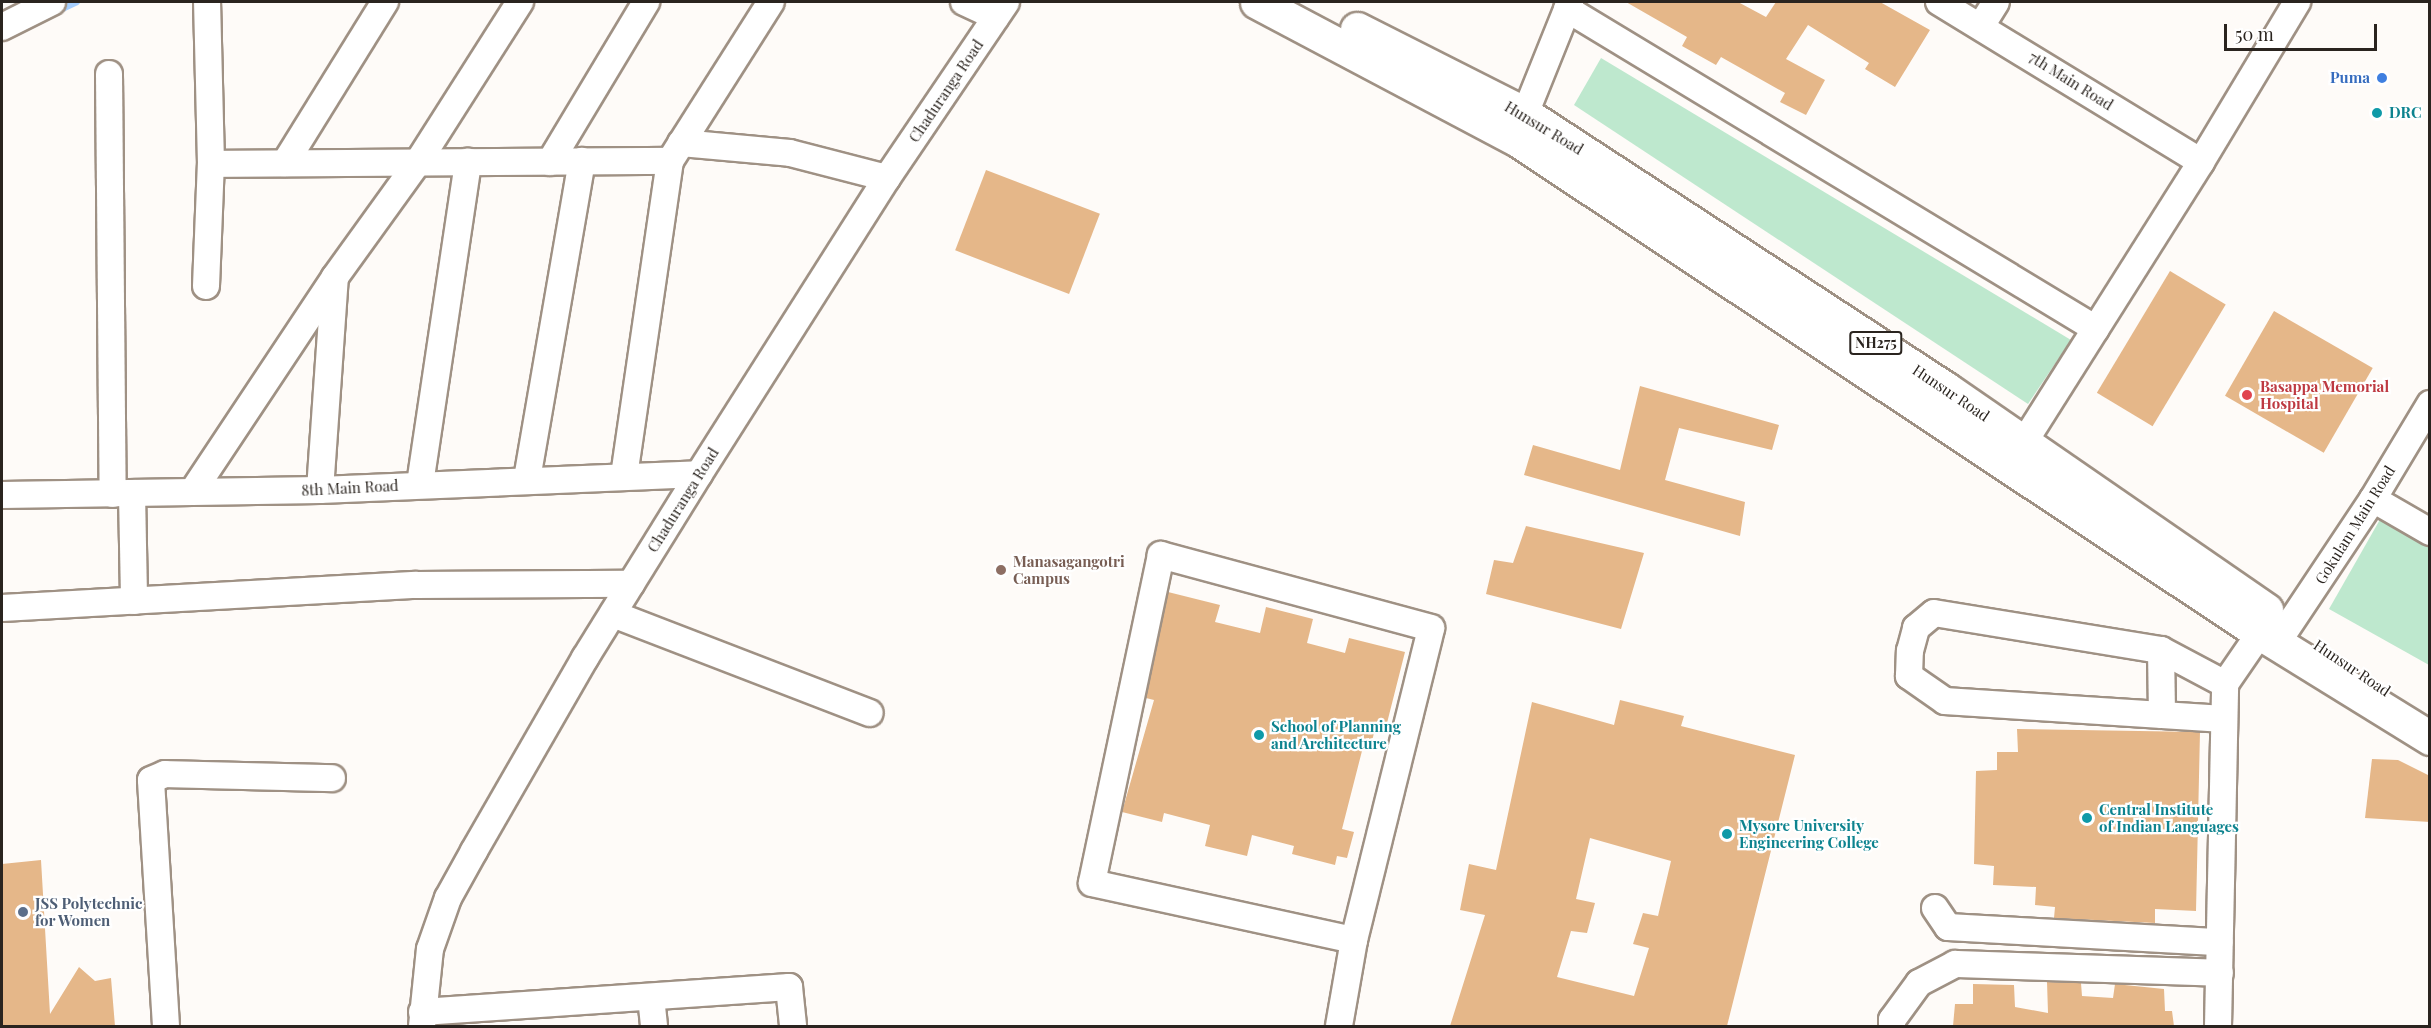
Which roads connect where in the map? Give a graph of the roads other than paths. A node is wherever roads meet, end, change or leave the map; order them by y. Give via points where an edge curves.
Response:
1 (52, 2) edge
2 (207, 2) edge
3 (385, 2) edge
4 (520, 2) edge
5 (646, 2) edge
6 (771, 2) edge
7 (964, 2) edge
8 (1257, 2) edge
9 (1302, 2) edge
10 (1939, 2) edge
11 (1996, 2) edge
12 (2297, 2) edge
13 (1569, 5) edge
14 (1001, 9) edge
15 (1981, 26) junction
16 (2, 27) edge
17 (109, 74) dead end
18 (1525, 114) junction
19 (676, 152) junction
20 (582, 161) junction
21 (418, 162) junction
22 (468, 162) junction
23 (550, 162) junction
24 (2201, 162) junction
25 (285, 163) junction
26 (211, 164) junction
27 (887, 178) junction
28 (335, 277) junction
29 (206, 286) dead end
30 (2096, 329) junction
31 (2430, 404) edge
32 (2017, 454) junction
33 (699, 474) junction
34 (624, 476) junction
35 (527, 479) junction
36 (420, 484) junction
37 (320, 490) junction
38 (193, 491) junction
39 (123, 494) junction
40 (2, 495) edge
41 (2373, 499) junction
42 (2430, 532) edge
43 (632, 584) junction
44 (134, 601) junction
45 (2, 608) edge
46 (613, 614) junction
47 (2276, 634) junction
48 (2161, 650) junction
49 (2225, 684) junction
50 (870, 713) dead end
51 (2162, 715) junction
52 (2224, 719) junction
53 (2430, 719) edge
54 (2430, 738) edge
55 (332, 778) dead end
56 (1935, 908) dead end
57 (1354, 940) junction
58 (2220, 942) junction
59 (2220, 973) junction
60 (651, 996) junction
61 (422, 1019) edge
62 (166, 1026) edge
63 (654, 1026) edge
64 (793, 1026) edge
65 (1339, 1026) edge
66 (1892, 1026) edge
67 (2218, 1026) edge

1 - 16 street
2 - 26 street
3 - 25 street
4 - 21 street
5 - 23 street
6 - 19 street
7 - 14 street
8 - 32 main road via 1518,140
9 - 18 main road, Hunsur Road / NH275
10 - 15 street, 7th Main Road
11 - 15 street
12 - 24 street
13 - 18 street
13 - 30 street
14 - 27 street, Chaduranga Road
15 - 24 street, 7th Main Road
17 - 39 street
18 - 32 main road, Hunsur Road / NH275
19 - 20 street
19 - 27 street via 790,153
19 - 34 street
20 - 23 street
20 - 35 street
21 - 22 street
21 - 25 street
21 - 28 street
22 - 23 street
22 - 36 street
24 - 30 street
25 - 26 street
26 - 29 street
27 - 33 street, Chaduranga Road
28 - 37 street
28 - 38 street
30 - 32 street
31 - 41 street, Gokulam Main Road
32 - 47 main road, Hunsur Road / NH275
33 - 34 street, 8th Main Road
33 - 43 street, Chaduranga Road
34 - 35 street, 8th Main Road
35 - 36 street, 8th Main Road
36 - 37 street, 8th Main Road
37 - 38 street, 8th Main Road
38 - 39 street, 8th Main Road
39 - 40 street, 8th Main Road
39 - 44 street
41 - 42 street
41 - 47 street, Gokulam Main Road
43 - 44 street via 416,585
43 - 46 street, Chaduranga Road
44 - 45 street
46 - 50 street
46 - 61 street, Chaduranga Road via 448,898 430,949
47 - 49 street, Gokulam Main Road
47 - 53 main road, Hunsur Road / NH275
47 - 54 main road
48 - 49 street
48 - 51 street
48 - 51 street via 1934,613 1916,628 1909,676 1945,701
49 - 52 street
51 - 52 street
52 - 58 street
55 - 62 street via 165,774 151,780
56 - 58 street via 1948,927
57 - 57 street via 1431,628 1161,555 1092,883
57 - 65 street
58 - 59 street
59 - 66 street via 1955,964 1919,983 1892,1020
59 - 67 street
60 - 61 street
60 - 63 street
60 - 64 street via 789,987

